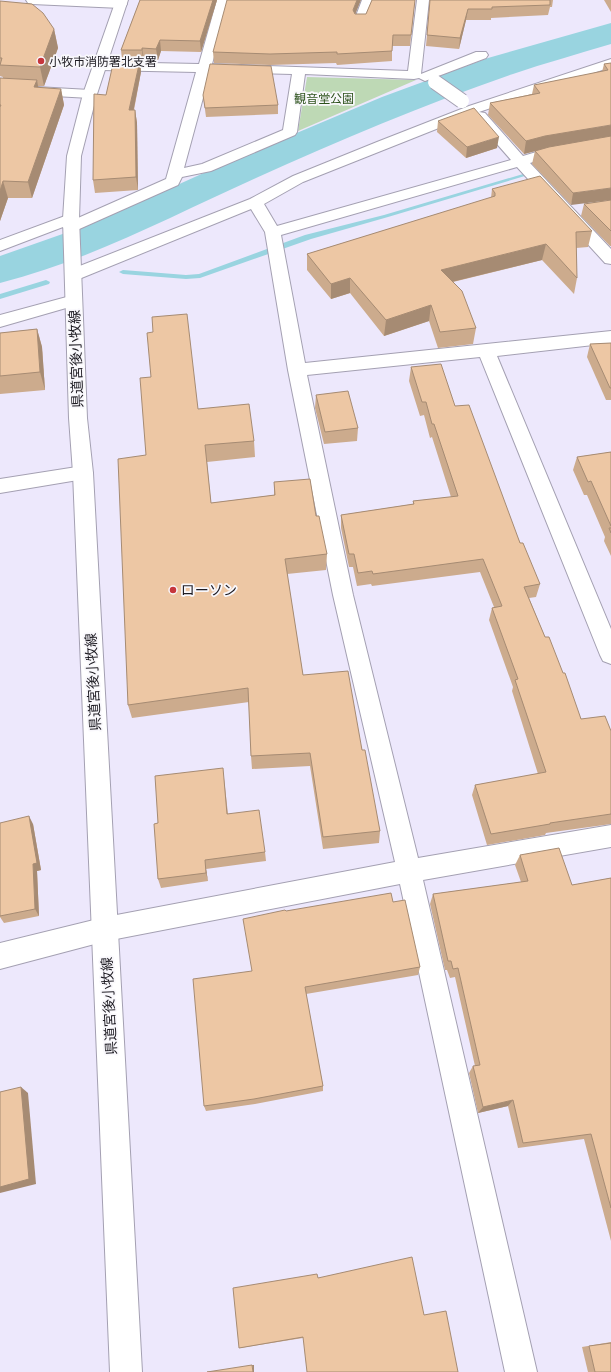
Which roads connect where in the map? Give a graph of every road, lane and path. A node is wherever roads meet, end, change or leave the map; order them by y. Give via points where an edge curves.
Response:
1 (32, 0) edge
2 (223, 0) edge
3 (368, 0) edge
4 (423, 0) edge
5 (121, 2) edge
6 (360, 21) edge
7 (480, 55) dead end
8 (611, 63) edge
9 (101, 66) junction
10 (205, 68) junction
11 (299, 70) junction
12 (424, 78) junction
13 (0, 89) edge
14 (90, 94) junction
15 (468, 105) junction
16 (611, 142) edge
17 (521, 164) junction
18 (176, 174) junction
19 (255, 202) junction
20 (71, 223) junction
21 (273, 232) junction
22 (0, 246) edge
23 (611, 259) edge
24 (73, 268) junction
25 (74, 300) junction
26 (0, 321) edge
27 (611, 337) edge
28 (486, 352) junction
29 (297, 370) junction
30 (83, 473) junction
31 (0, 486) edge
32 (611, 655) edge
33 (611, 836) edge
34 (410, 871) junction
35 (106, 929) junction
36 (0, 956) edge
37 (126, 1372) edge
38 (521, 1372) edge

1 - 5 street
2 - 10 street
3 - 6 street
4 - 12 street
5 - 9 street, 県道宮後小牧線
7 - 12 street
8 - 15 street
9 - 10 street
9 - 14 street, 県道宮後小牧線
10 - 11 street
10 - 18 street
11 - 12 street
11 - 18 street via 290,132 206,168
12 - 15 street, bridge
13 - 14 street
14 - 20 street, 県道宮後小牧線 via 74,156
15 - 17 street
15 - 19 street via 298,179
16 - 17 street via 543,154
17 - 21 street
17 - 23 street via 575,211
18 - 20 street via 173,182
19 - 21 street
19 - 24 street
20 - 22 street
20 - 24 street, 県道宮後小牧線
21 - 29 street
24 - 25 street, 県道宮後小牧線
25 - 26 street
25 - 30 street, 県道宮後小牧線 via 78,418
27 - 28 street
28 - 29 street
28 - 32 street
29 - 34 street via 343,595
30 - 31 street
30 - 35 street, 県道宮後小牧線
33 - 34 street
34 - 35 street
34 - 38 street
35 - 36 street
35 - 37 street, 県道宮後小牧線

